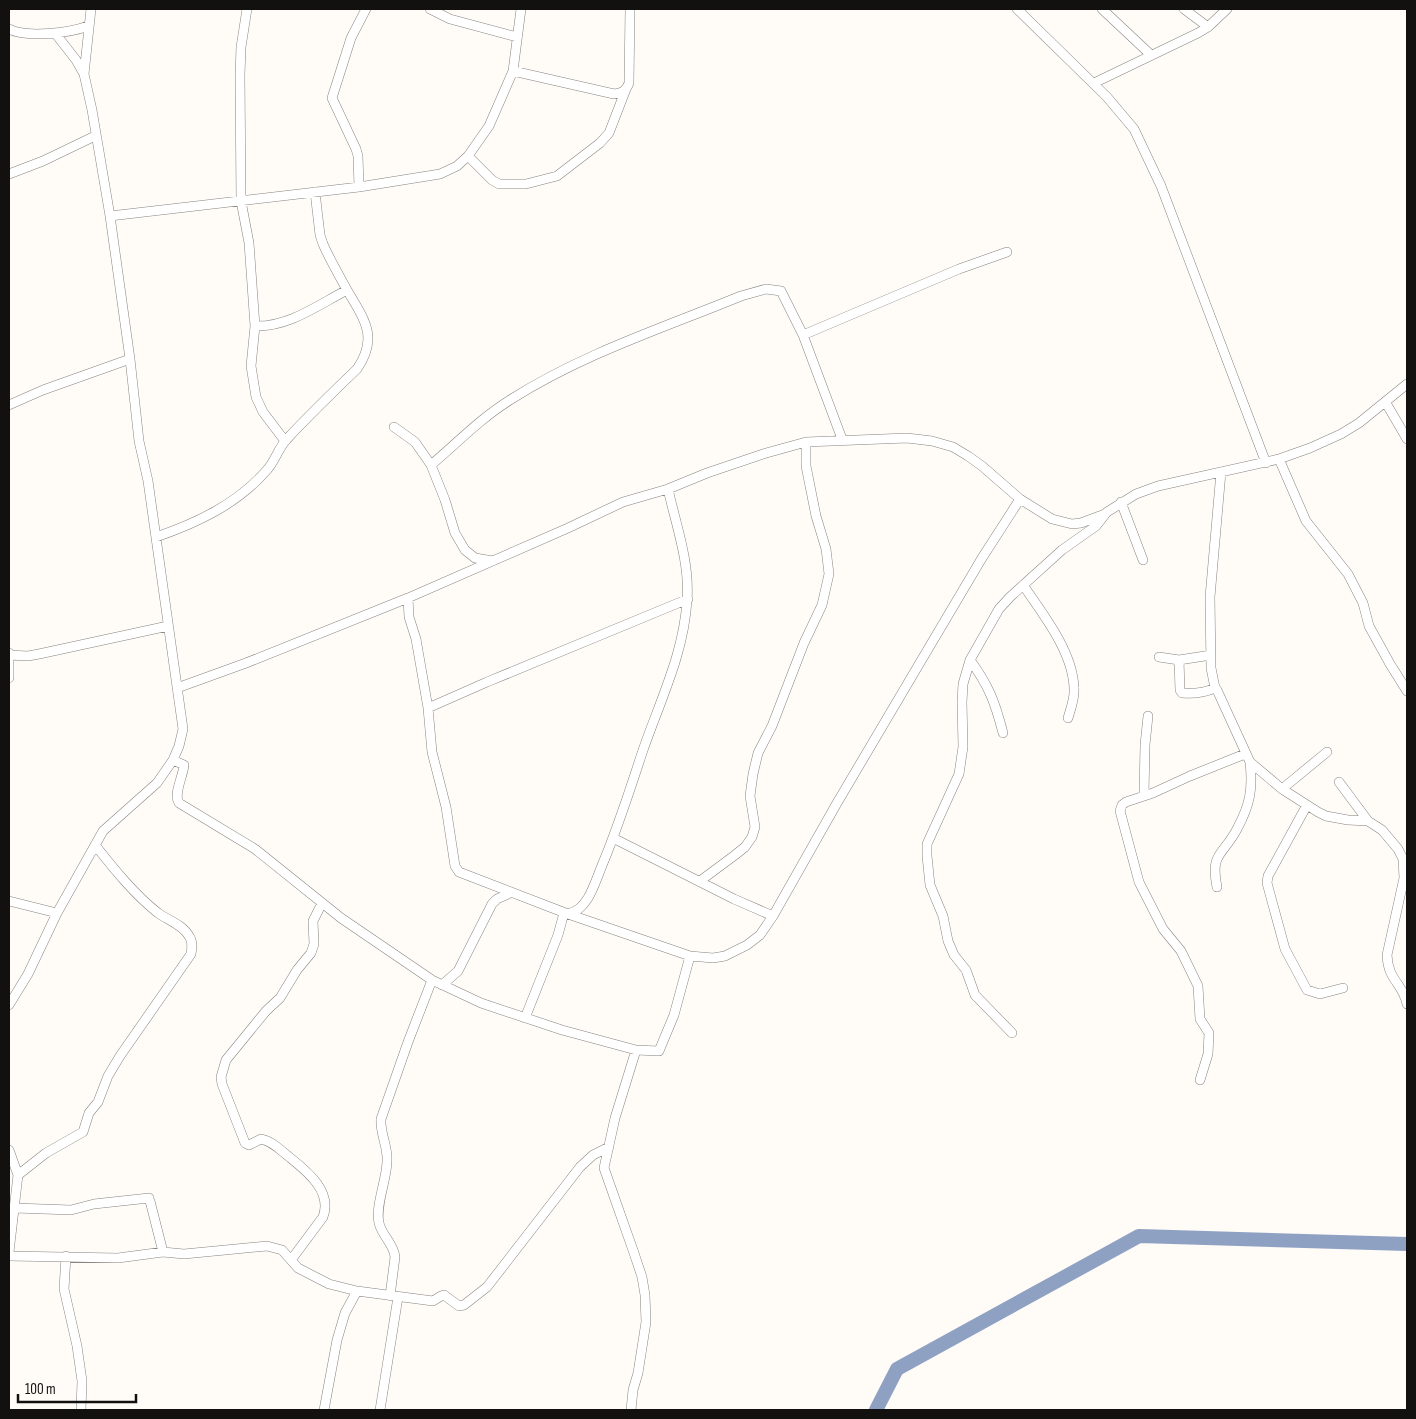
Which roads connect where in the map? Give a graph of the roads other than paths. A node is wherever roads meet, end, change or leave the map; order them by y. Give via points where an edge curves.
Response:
1 (247, 9) edge
2 (366, 9) edge
3 (430, 9) edge
4 (521, 9) edge
5 (630, 9) edge
6 (1018, 9) edge
7 (1102, 9) edge
8 (1184, 9) edge
9 (1227, 9) edge
10 (90, 10) edge
11 (88, 26) junction
12 (1208, 27) junction
13 (9, 29) edge
14 (55, 33) junction
15 (517, 37) junction
16 (1151, 55) junction
17 (513, 71) junction
18 (84, 74) junction
19 (1094, 84) junction
20 (626, 90) junction
21 (95, 136) junction
22 (468, 156) junction
23 (9, 174) edge
24 (359, 187) junction
25 (315, 192) junction
26 (240, 201) junction
27 (110, 216) junction
28 (1007, 252) dead end
29 (347, 290) junction
30 (255, 326) junction
31 (803, 335) junction
32 (130, 359) junction
33 (1407, 384) edge
34 (1386, 403) junction
35 (9, 405) edge
36 (394, 427) dead end
37 (1407, 439) edge
38 (842, 440) junction
39 (285, 441) junction
40 (806, 442) junction
41 (1279, 460) junction
42 (1266, 463) junction
43 (431, 465) junction
44 (1221, 472) junction
45 (668, 489) junction
46 (1020, 499) junction
47 (1121, 502) junction
48 (1105, 514) junction
49 (156, 537) junction
50 (1143, 560) dead end
51 (493, 561) junction
52 (1023, 586) junction
53 (408, 598) junction
54 (688, 599) junction
55 (168, 626) junction
56 (9, 654) edge
57 (1211, 654) junction
58 (1159, 657) dead end
59 (970, 660) junction
60 (1179, 660) junction
61 (9, 678) edge
62 (178, 688) junction
63 (1215, 688) junction
64 (1407, 691) edge
65 (428, 708) junction
66 (1148, 716) dead end
67 (1068, 718) dead end
68 (1003, 733) dead end
69 (1327, 752) dead end
70 (1248, 758) junction
71 (173, 760) junction
72 (1339, 782) dead end
73 (1282, 789) junction
74 (1144, 795) junction
75 (1307, 806) junction
76 (1368, 822) junction
77 (613, 838) junction
78 (95, 846) junction
79 (700, 881) junction
80 (1406, 881) edge
81 (1217, 887) dead end
82 (510, 893) junction
83 (9, 901) edge
84 (322, 903) junction
85 (57, 913) junction
86 (566, 914) junction
87 (773, 916) junction
88 (690, 956) junction
89 (432, 980) junction
90 (442, 985) junction
91 (1343, 988) dead end
92 (1407, 1004) edge
93 (9, 1005) edge
94 (525, 1018) junction
95 (1012, 1033) dead end
96 (636, 1050) junction
97 (1200, 1080) dead end
98 (609, 1147) junction
99 (9, 1150) edge
100 (18, 1174) junction
101 (15, 1208) junction
102 (9, 1252) edge
103 (163, 1252) junction
104 (9, 1256) edge
105 (66, 1256) junction
106 (291, 1260) junction
107 (357, 1291) junction
108 (394, 1296) junction
109 (82, 1410) edge
110 (324, 1410) edge
111 (380, 1410) edge
112 (631, 1410) edge

1 - 26 street via 240,75
2 - 24 street via 351,38 332,98 356,149
3 - 15 street via 450,19
4 - 15 street
5 - 20 street via 630,70
6 - 19 street
7 - 16 street
8 - 12 street
9 - 12 street
10 - 11 street
11 - 14 street
11 - 18 street
12 - 16 street
13 - 14 street via 17,33
14 - 18 street
15 - 17 street
16 - 19 street
17 - 20 street via 614,94
17 - 22 street via 489,126
18 - 21 street
19 - 42 street via 1134,129 1161,186
20 - 22 street via 609,133 557,176 526,184 498,184
21 - 23 street
21 - 27 street
22 - 24 street via 440,174
24 - 25 street
25 - 26 street
25 - 29 street via 320,236
26 - 27 street
26 - 30 street via 249,243
27 - 32 street
28 - 31 street
29 - 30 street via 279,324
29 - 39 street via 366,323 368,344 365,355 357,369
30 - 39 street via 251,366 256,398
31 - 38 street
31 - 43 street via 781,291 766,289 741,296 588,357 542,382 486,416
32 - 35 street
32 - 49 street via 139,441
33 - 34 street
34 - 37 street
34 - 41 street via 1341,434
36 - 43 street via 415,442
38 - 40 street
38 - 46 street via 932,440 953,447 982,466
39 - 49 street via 267,470 244,491 196,522
40 - 45 street via 747,459
40 - 79 street via 806,466 829,574 822,604 758,753 750,796 755,827 752,836 740,851
41 - 42 street
41 - 64 street via 1306,521 1348,574 1363,603 1369,626
42 - 44 street
43 - 51 street via 455,533 465,550 475,558
44 - 47 street via 1158,486
44 - 57 street via 1210,597
45 - 51 street via 623,502
45 - 54 street via 684,555
46 - 48 street via 1065,524 1081,523
46 - 87 street via 918,666
47 - 48 street
47 - 50 street
48 - 52 street via 1096,526 1062,550
49 - 55 street
51 - 53 street
52 - 59 street via 999,609
52 - 67 street via 1058,638 1073,676 1074,698
53 - 62 street
53 - 65 street
54 - 65 street
54 - 77 street via 685,625 662,702
55 - 56 street via 28,656
55 - 62 street
56 - 61 street
57 - 60 street
57 - 63 street
58 - 60 street
59 - 68 street via 995,702
59 - 95 street via 963,684 963,747 959,774 927,844 928,874 948,941 966,970 975,996
60 - 63 street via 1182,693
62 - 71 street via 183,729
63 - 70 street
65 - 82 street via 432,752 457,869 464,875
66 - 74 street
69 - 73 street
70 - 73 street
70 - 74 street
70 - 81 street via 1251,796 1237,831 1215,859
71 - 78 street via 157,783 103,831
71 - 84 street via 184,765 176,794 179,803 255,849
72 - 76 street
73 - 75 street
74 - 97 street via 1126,802 1120,811 1139,882 1198,986 1200,1019 1208,1034 1208,1054
75 - 76 street via 1326,816
75 - 91 street via 1267,883 1285,950 1308,990 1320,994
76 - 80 street via 1382,830 1398,849 1404,859
77 - 79 street
77 - 86 street via 589,896 579,910
78 - 85 street
78 - 100 street via 138,894 189,934 191,954 120,1056 98,1102 89,1113 83,1132 46,1152
79 - 87 street
80 - 92 street via 1387,961 1390,975 1402,990
82 - 86 street
82 - 90 street via 492,904 458,971
83 - 85 street
84 - 89 street
84 - 106 street via 313,921 311,953 280,998 226,1060 221,1076 245,1143 249,1145 261,1138 272,1143 312,1176 321,1188 325,1204 323,1216
85 - 93 street via 28,974
86 - 88 street
86 - 94 street
87 - 88 street via 747,945 725,956
88 - 96 street via 674,1015 659,1051
89 - 90 street
89 - 108 street via 381,1119 387,1162 378,1217 381,1230 396,1257
90 - 94 street
94 - 96 street
96 - 98 street
98 - 108 street via 580,1167 487,1287 466,1305 459,1306 444,1295 434,1301
98 - 112 street via 604,1168 646,1295 646,1322
99 - 100 street
100 - 101 street
101 - 102 street
101 - 103 street via 71,1210 94,1204 150,1199
103 - 105 street via 118,1258
103 - 106 street via 184,1254 267,1246 282,1250
104 - 105 street
105 - 109 street via 64,1290 77,1346
106 - 107 street via 301,1270 329,1284
107 - 108 street
107 - 110 street via 345,1313 337,1340
108 - 111 street

